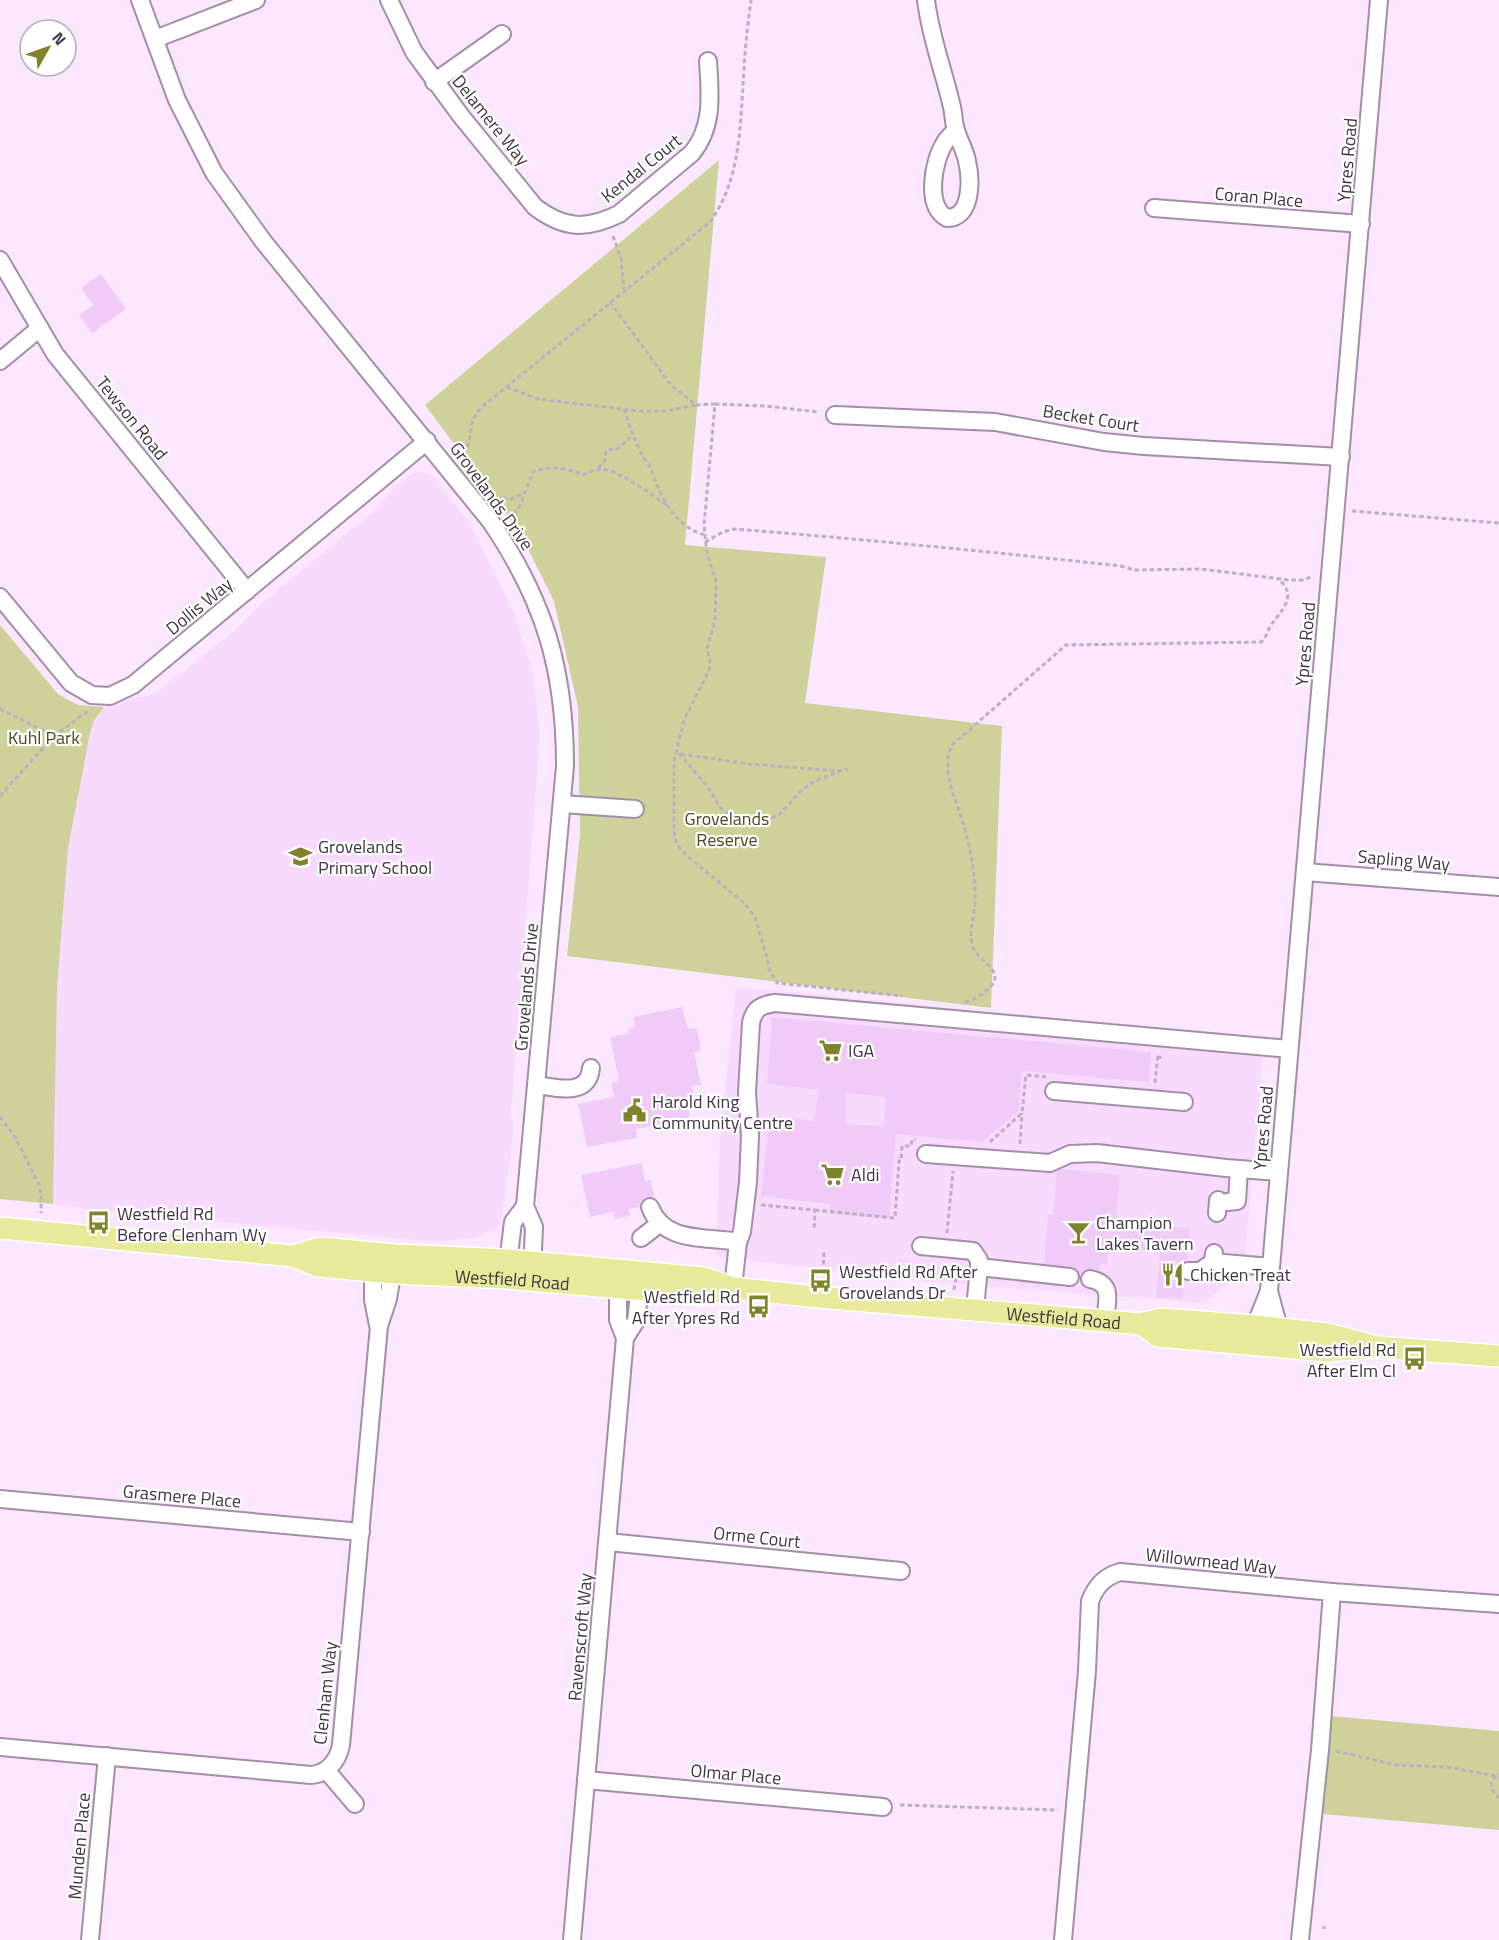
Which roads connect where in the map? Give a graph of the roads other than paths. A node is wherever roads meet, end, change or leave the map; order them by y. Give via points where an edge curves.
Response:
1 (140, 0) edge
2 (256, 0) edge
3 (389, 0) edge
4 (926, 0) edge
5 (1379, 0) edge
6 (502, 33) dead end
7 (155, 39) junction
8 (708, 62) dead end
9 (435, 82) junction
10 (956, 130) dead end
11 (1154, 208) dead end
12 (600, 222) joint
13 (1361, 224) junction
14 (0, 260) edge
15 (40, 328) junction
16 (0, 361) edge
17 (835, 415) road end
18 (427, 441) junction
19 (1341, 457) junction
20 (248, 591) junction
21 (0, 597) edge
22 (562, 804) junction
23 (635, 809) dead end
24 (1305, 872) junction
25 (1499, 887) edge
26 (1289, 1049) junction
27 (591, 1068) dead end
28 (1052, 1084) road end
29 (537, 1085) junction
30 (1184, 1102) dead end
31 (924, 1148) road end
32 (1239, 1169) junction
33 (1279, 1172) junction
34 (1221, 1205) dead end
35 (525, 1206) junction
36 (650, 1207) dead end
37 (659, 1224) junction
38 (0, 1228) edge
39 (642, 1238) dead end
40 (738, 1242) junction
41 (921, 1246) dead end
42 (373, 1262) junction
43 (394, 1264) junction
44 (979, 1267) junction
45 (1271, 1267) junction
46 (508, 1269) junction
47 (1188, 1271) dead end
48 (532, 1272) junction
49 (1070, 1277) dead end
50 (618, 1279) junction
51 (1090, 1279) dead end
52 (640, 1281) junction
53 (733, 1288) junction
54 (1269, 1291) junction
55 (975, 1309) junction
56 (1105, 1320) junction
57 (379, 1326) junction
58 (1254, 1335) junction
59 (1278, 1337) junction
60 (626, 1338) junction
61 (1499, 1356) edge
62 (0, 1499) edge
63 (361, 1532) junction
64 (608, 1542) junction
65 (901, 1571) dead end
66 (1332, 1592) junction
67 (1499, 1604) edge
68 (0, 1747) edge
69 (107, 1756) junction
70 (326, 1770) junction
71 (586, 1780) junction
72 (355, 1804) dead end
73 (883, 1807) road end
74 (90, 1940) edge
75 (572, 1940) edge
76 (1063, 1940) edge
77 (1300, 1940) edge

1 - 7 street, Grovelands Drive
2 - 7 street
3 - 9 street, Delamere Way via 414,52
4 - 10 street
5 - 13 street, Ypres Road
6 - 9 street
7 - 18 street, Grovelands Drive via 177,100 214,173 263,241
8 - 12 street, Kendal Court via 710,107 700,143 638,199
9 - 12 street, Delamere Way via 535,207 563,223 579,226
11 - 13 street, Coran Place
13 - 19 street, Ypres Road
14 - 15 street, Tewson Road
15 - 16 street
15 - 20 street, Tewson Road via 55,354
17 - 19 street, Becket Court via 995,422 1104,442
18 - 20 street, Dollis Way
18 - 22 street, Grovelands Drive via 510,549 541,613 562,700
19 - 24 street, Ypres Road
20 - 21 street, Dollis Way via 133,685 110,696 92,695 71,683
22 - 23 street
22 - 29 street, Grovelands Drive
24 - 25 street, Sapling Way
24 - 26 street, Ypres Road
26 - 33 street, Ypres Road
26 - 40 street via 763,1004 754,1012 751,1023 748,1182
27 - 29 street via 590,1077 581,1087
28 - 30 street
29 - 35 street, Grovelands Drive
31 - 32 street via 1050,1163 1070,1154 1097,1153
32 - 33 street
32 - 34 street via 1237,1202
33 - 45 street, Ypres Road
35 - 46 street, Grovelands Drive via 513,1222
35 - 48 street, Grovelands Drive via 534,1227
36 - 37 street
37 - 39 street
37 - 40 street via 679,1234
38 - 42 main road, Westfield Road via 293,1256 318,1266
40 - 53 street
41 - 44 street via 973,1251
42 - 43 main road, Westfield Road
42 - 57 street, Clenham Way via 373,1300
43 - 46 main road, Westfield Road
43 - 57 street, Clenham Way
44 - 49 street
44 - 55 street
45 - 47 street via 1213,1257 1200,1271
45 - 54 street, Ypres Road
46 - 48 main road, Westfield Road
48 - 50 main road, Westfield Road
50 - 52 main road, Westfield Road
50 - 60 street, Ravenscroft Way via 618,1320
51 - 56 street via 1106,1287
52 - 53 main road, Westfield Road via 703,1295
52 - 60 street, Ravenscroft Way via 636,1321
53 - 55 main road, Westfield Road
54 - 58 street, Ypres Road
54 - 59 street, Ypres Road
55 - 56 main road, Westfield Road
56 - 58 main road, Westfield Road via 1141,1324 1158,1336
57 - 63 street, Clenham Way
58 - 59 main road, Westfield Road
59 - 61 main road, Westfield Road via 1327,1351 1377,1347
60 - 64 street, Ravenscroft Way
62 - 63 street, Grasmere Place
63 - 70 street, Clenham Way via 340,1750
64 - 65 street, Orme Court
64 - 71 street, Ravenscroft Way
66 - 67 street, Willowmead Way
66 - 76 street, Willowmead Way via 1120,1572 1104,1580 1093,1593
66 - 77 street
68 - 69 street, Clenham Way
69 - 70 street, Clenham Way via 311,1775
69 - 74 street, Munden Place
70 - 72 street
71 - 73 street, Olmar Place
71 - 75 street, Ravenscroft Way

